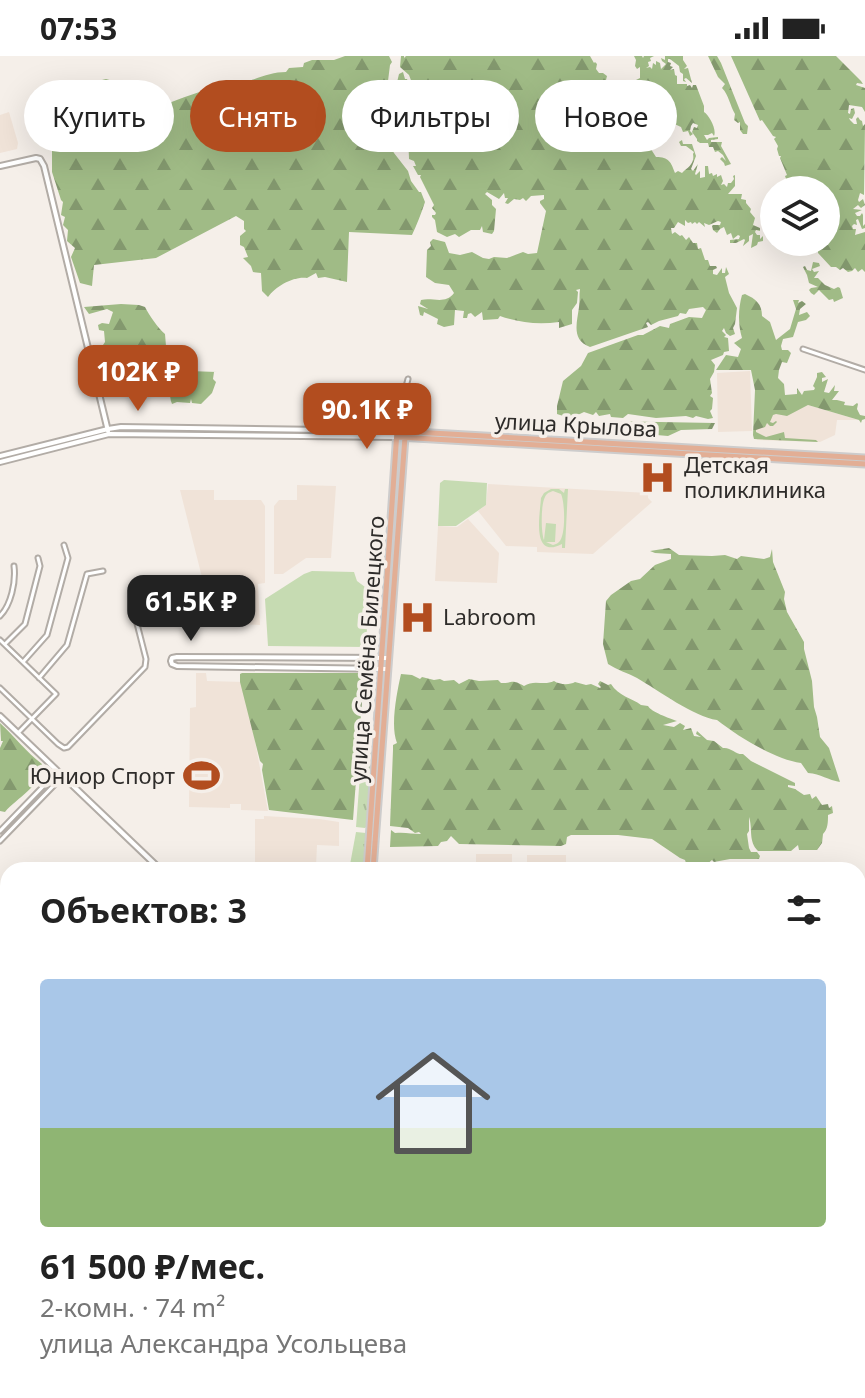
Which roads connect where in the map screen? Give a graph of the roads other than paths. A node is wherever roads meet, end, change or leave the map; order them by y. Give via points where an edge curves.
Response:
1 (0, 166) edge
2 (803, 349) dead end
3 (865, 370) edge
4 (408, 379) dead end
5 (402, 403) junction
6 (109, 432) junction
7 (397, 434) junction
8 (406, 434) junction
9 (743, 454) junction
10 (865, 458) edge
11 (0, 459) edge
12 (865, 464) edge
13 (64, 545) dead end
14 (38, 558) dead end
15 (14, 566) dead end
16 (103, 571) dead end
17 (134, 612) dead end
18 (0, 616) edge
19 (0, 640) edge
20 (5, 644) junction
21 (385, 658) junction
22 (23, 662) junction
23 (384, 668) junction
24 (39, 678) junction
25 (0, 688) edge
26 (0, 716) edge
27 (32, 718) junction
28 (18, 733) junction
29 (57, 772) junction
30 (63, 776) junction
31 (0, 831) edge
32 (0, 841) edge
33 (153, 862) edge
34 (371, 862) edge

1 - 6 street via 32,158 44,166
2 - 3 street
4 - 5 street, улица Семёна Билецкого
5 - 7 street
5 - 8 street, улица Семёна Билецкого
6 - 7 street, улица Крылова
6 - 11 street, улица Крылова
7 - 8 main road, улица Крылова
7 - 21 main road, улица Семёна Билецкого
8 - 9 main road, улица Крылова
8 - 21 main road, улица Семёна Билецкого
9 - 10 main road, улица Крылова
9 - 12 main road, улица Крылова
13 - 22 street via 68,558 47,635
14 - 20 street via 25,624
15 - 18 street via 7,609
16 - 24 street via 87,574 67,645
17 - 27 street via 145,667 68,747 61,747
19 - 20 street
20 - 22 street
21 - 23 main road, улица Семёна Билецкого
21 - 23 street via 171,661 177,666
22 - 24 street
23 - 34 main road, улица Семёна Билецкого
24 - 27 street via 56,694
25 - 27 street
26 - 28 street
27 - 28 street
28 - 29 street
29 - 30 street
29 - 31 street
30 - 32 street
30 - 33 street

